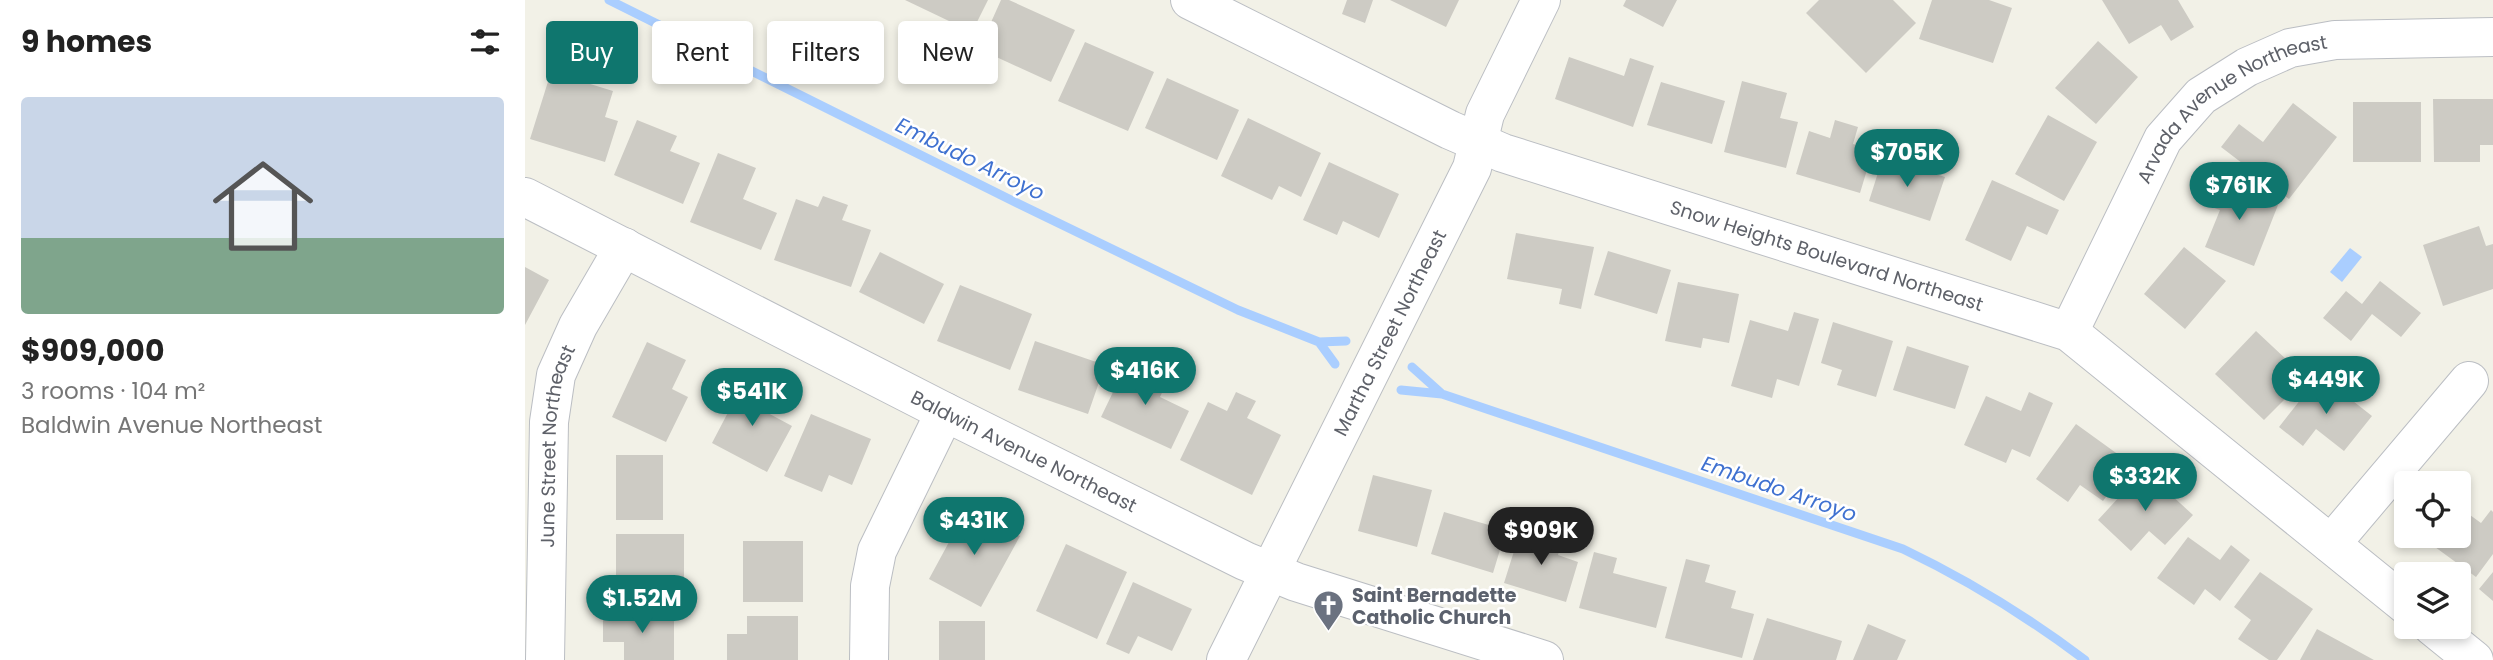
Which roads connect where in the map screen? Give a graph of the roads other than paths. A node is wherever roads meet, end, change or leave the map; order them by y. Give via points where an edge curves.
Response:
1 (1191, 0) edge
2 (1541, 0) edge
3 (2493, 37) edge
4 (1478, 143) junction
5 (525, 197) edge
6 (624, 247) junction
7 (2069, 332) junction
8 (2469, 381) dead end
9 (945, 412) junction
10 (2331, 544) junction
11 (1271, 572) junction
12 (2394, 595) edge
13 (2448, 639) edge
14 (545, 660) edge
15 (869, 660) edge
16 (1226, 660) edge
17 (1544, 660) edge
18 (2474, 660) edge

1 - 4 street, Snow Heights Boulevard Northeast
2 - 4 street, Martha Street Northeast via 1485,114
3 - 7 street, Arvada Avenue Northeast via 2336,40 2290,48 2247,67 2201,96 2163,139
4 - 7 street, Snow Heights Boulevard Northeast
4 - 11 street, Martha Street Northeast via 1472,168
5 - 6 street, Baldwin Avenue Northeast
6 - 9 street, Baldwin Avenue Northeast
6 - 14 street, June Street Northeast via 578,326 556,375 549,422
7 - 10 street, Snow Heights Boulevard Northeast
8 - 10 street
9 - 11 street, Baldwin Avenue Northeast
9 - 15 street via 877,551 870,586
10 - 12 street, Snow Heights Boulevard Northeast
11 - 16 street, Martha Street Northeast
11 - 17 street, Baldwin Avenue Northeast
13 - 18 street

